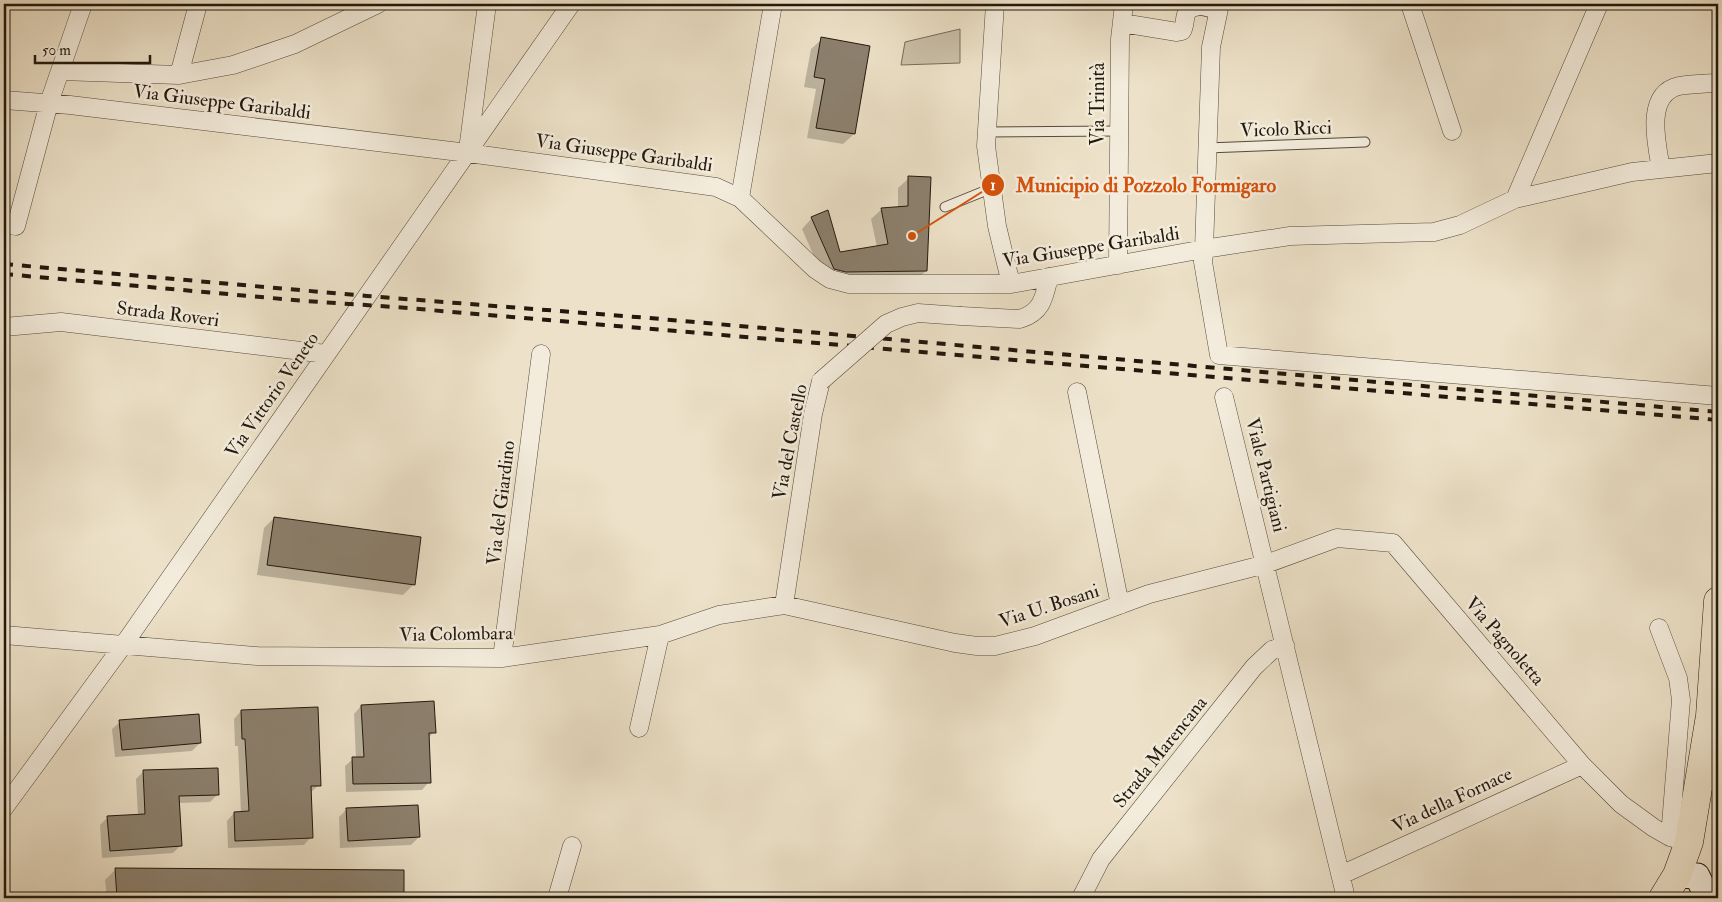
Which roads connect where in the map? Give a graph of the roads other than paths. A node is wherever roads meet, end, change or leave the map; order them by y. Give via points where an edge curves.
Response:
1 (83, 4) edge
2 (198, 4) edge
3 (378, 4) edge
4 (487, 4) edge
5 (571, 4) edge
6 (773, 4) edge
7 (995, 4) edge
8 (1124, 4) edge
9 (1410, 4) edge
10 (1599, 4) edge
11 (1196, 5) edge
12 (1219, 9) edge
13 (1122, 23) junction
14 (60, 70) junction
15 (179, 75) junction
16 (1718, 81) edge
17 (1696, 85) junction
18 (1718, 93) edge
19 (4, 100) edge
20 (49, 103) junction
21 (987, 132) junction
22 (1119, 132) junction
23 (1452, 132) dead end
24 (1365, 142) dead end
25 (1208, 148) junction
26 (468, 153) junction
27 (1718, 162) edge
28 (1661, 169) junction
29 (992, 188) junction
30 (740, 198) junction
31 (1515, 199) junction
32 (945, 207) dead end
33 (4, 224) edge
34 (1204, 249) junction
35 (1118, 265) junction
36 (1048, 278) junction
37 (1011, 284) junction
38 (4, 328) edge
39 (326, 354) junction
40 (541, 354) dead end
41 (1077, 392) dead end
42 (1718, 396) edge
43 (1224, 397) dead end
44 (1266, 564) junction
45 (1718, 601) edge
46 (784, 605) junction
47 (1120, 605) junction
48 (1659, 628) dead end
49 (660, 634) junction
50 (4, 635) edge
51 (124, 644) junction
52 (1286, 645) junction
53 (502, 658) junction
54 (638, 728) dead end
55 (1582, 764) junction
56 (4, 808) edge
57 (1679, 840) junction
58 (572, 846) dead end
59 (1341, 875) junction
60 (1689, 883) edge
61 (557, 898) edge
62 (1082, 898) edge
63 (1346, 898) edge
64 (1662, 898) edge
65 (1708, 898) edge

1 - 14 street
2 - 15 street
3 - 15 street via 296,44 233,65
4 - 26 street
5 - 26 street, Via Vittorio Veneto
6 - 30 street
7 - 21 street
8 - 13 street, Via Trinità
9 - 23 street
10 - 31 street
11 - 12 lane via 1200,10
11 - 13 street via 1186,12 1182,31
12 - 25 street via 1210,46
13 - 22 street, Via Trinità
14 - 15 street
14 - 20 street
16 - 17 street
17 - 18 street
17 - 28 street via 1677,86 1664,95 1655,111
19 - 20 street, Via Giuseppe Garibaldi
20 - 26 street, Via Giuseppe Garibaldi
20 - 33 street via 16,226
21 - 22 lane
21 - 29 street
22 - 35 street, Via Trinità
24 - 25 lane, Vicolo Ricci
25 - 34 street
26 - 30 street, Via Giuseppe Garibaldi via 716,188
26 - 39 street, Via Vittorio Veneto
27 - 28 street, Via Giuseppe Garibaldi
28 - 31 street, Via Giuseppe Garibaldi via 1632,172
29 - 32 lane
29 - 37 street
30 - 37 street, Via Giuseppe Garibaldi via 830,279 849,284
31 - 34 street, Via Giuseppe Garibaldi via 1460,225 1434,232 1290,236
34 - 35 street, Via Giuseppe Garibaldi
34 - 42 street via 1202,262 1219,355
35 - 36 street, Via Giuseppe Garibaldi
36 - 37 street, Via Giuseppe Garibaldi
36 - 46 street, Via del Castello, bridge via 1038,309 1030,316 1020,319 918,314 902,317 886,324 822,381 816,396
38 - 39 street, Strada Roveri via 61,322
39 - 51 street, Via Vittorio Veneto
40 - 53 street, Via del Giardino
41 - 47 street
43 - 44 street, Viale Partigiani
44 - 47 street, Via U. Bosani via 1149,594
44 - 52 street, Viale Partigiani
44 - 55 street, Via Pagnoletta via 1337,538 1393,543
45 - 57 main road via 1710,716
46 - 47 street, Via U. Bosani via 955,643 995,646 1035,636
46 - 49 street, Via Colombara via 719,615
48 - 57 street via 1678,678 1681,700
49 - 53 street, Via Colombara
49 - 54 street
50 - 51 street, Via Colombara
51 - 53 street, Via Colombara via 257,656
51 - 56 street, Via Vittorio Veneto
52 - 59 street, Viale Partigiani
52 - 62 street, Strada Marencana via 1272,650 1254,668 1101,859
55 - 57 street, Via Pagnoletta via 1621,804 1654,828
55 - 59 street, Via della Fornace
57 - 60 main road
58 - 61 street
59 - 63 street, Viale Partigiani
60 - 64 main road
60 - 65 street

